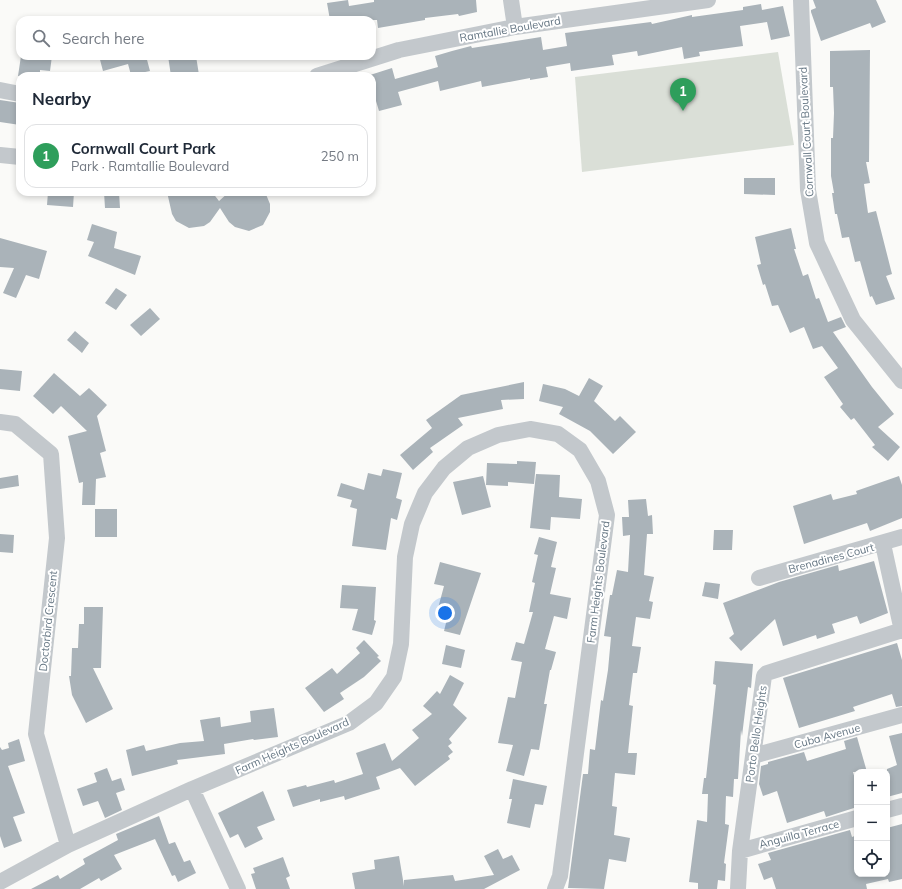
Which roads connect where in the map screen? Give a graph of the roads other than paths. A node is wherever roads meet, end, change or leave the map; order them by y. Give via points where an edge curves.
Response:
1 (511, 0) edge
2 (708, 0) edge
3 (801, 0) edge
4 (515, 27) junction
5 (376, 57) edge
6 (367, 60) edge
7 (330, 72) edge
8 (0, 90) edge
9 (16, 93) edge
10 (0, 155) edge
11 (16, 157) edge
12 (902, 381) edge
13 (0, 422) edge
14 (902, 537) edge
15 (883, 544) junction
16 (759, 578) dead end
17 (902, 631) edge
18 (902, 715) edge
19 (753, 756) junction
20 (192, 789) junction
21 (902, 806) edge
22 (890, 809) edge
23 (854, 819) edge
24 (68, 845) junction
25 (740, 851) junction
26 (0, 882) edge
27 (238, 889) edge
28 (555, 889) edge
29 (738, 889) edge

1 - 4 street
2 - 4 street, Ramtallie Boulevard
3 - 12 street, Cornwall Court Boulevard via 808,190 817,243 853,320
4 - 5 street, Ramtallie Boulevard via 399,50
6 - 7 street, Ramtallie Boulevard
8 - 9 street
10 - 11 street
13 - 24 street, Doctorbird Crescent via 15,424 50,454 57,538 36,734
14 - 15 street, Brenadines Court
15 - 16 street, Brenadines Court
15 - 17 street
17 - 19 street, Porto Bello Heights via 767,673 764,676
18 - 19 street, Cuba Avenue
19 - 25 street, Porto Bello Heights
20 - 24 street, Farm Heights Boulevard
20 - 27 street
20 - 28 street, Farm Heights Boulevard via 349,723 376,703 394,677 401,644 405,557 412,524 425,493 444,468 468,448 498,435 530,429 558,434 580,450 598,481 607,515 560,876
21 - 22 street
23 - 25 street, Anguilla Terrace
24 - 26 street, Farm Heights Boulevard
25 - 29 street, Porto Bello Heights

